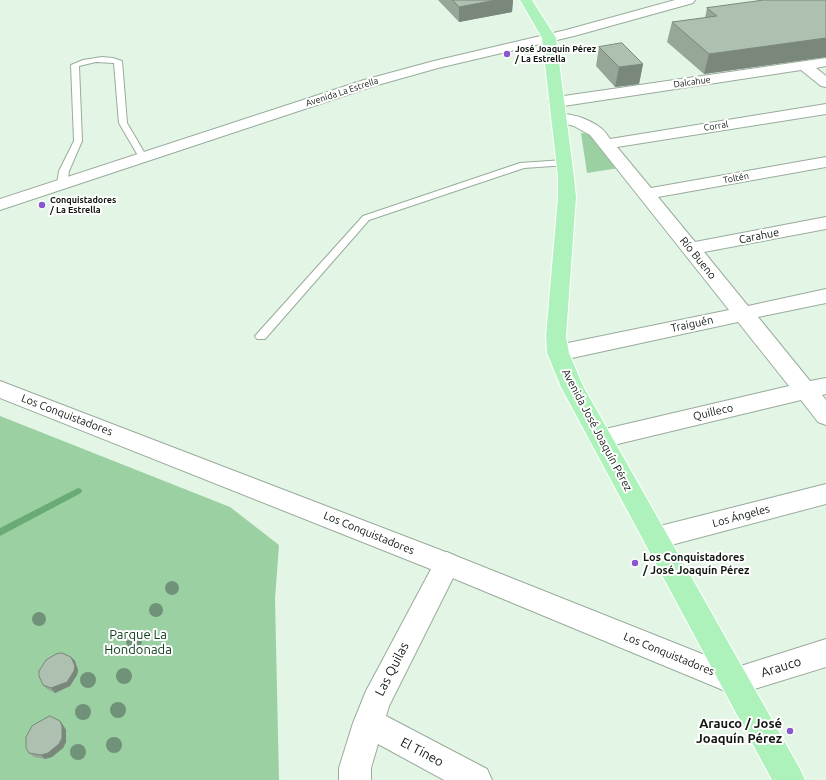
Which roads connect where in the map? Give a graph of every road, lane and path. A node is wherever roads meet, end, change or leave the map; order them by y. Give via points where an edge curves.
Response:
1 (526, 0) edge
2 (689, 0) edge
3 (549, 38) junction
4 (826, 62) edge
5 (804, 65) junction
6 (826, 84) edge
7 (826, 108) edge
8 (558, 110) junction
9 (606, 144) junction
10 (143, 157) junction
11 (826, 162) edge
12 (564, 163) junction
13 (62, 184) junction
14 (647, 194) junction
15 (0, 205) edge
16 (826, 223) edge
17 (691, 249) junction
18 (826, 296) edge
19 (743, 314) junction
20 (261, 336) dead end
21 (558, 353) junction
22 (816, 388) edge
23 (0, 389) edge
24 (826, 416) edge
25 (601, 439) junction
26 (826, 494) edge
27 (656, 538) junction
28 (447, 564) junction
29 (826, 653) edge
30 (735, 681) junction
31 (368, 723) junction
32 (355, 780) edge
33 (476, 780) edge
34 (789, 780) edge

1 - 3 main road, Avenida José Joaquín Pérez
2 - 3 street, Avenida La Estrella
3 - 8 main road, Avenida José Joaquín Pérez
3 - 10 street, Avenida La Estrella via 369,83
4 - 5 street, Dalcahue
5 - 6 street
5 - 8 street, Dalcahue
7 - 9 street, Corral
8 - 9 street, Río Bueno via 587,125
8 - 12 main road, Avenida José Joaquín Pérez
9 - 14 street, Río Bueno
10 - 13 street, Avenida La Estrella
10 - 13 lane via 123,123 118,61 87,61 75,66 78,141 64,171
11 - 14 street, Toltén
12 - 20 lane via 523,165 366,218
12 - 21 main road, Avenida José Joaquín Pérez via 566,215 556,327
13 - 15 street, Avenida La Estrella
14 - 17 street, Río Bueno
16 - 17 street, Carahue
17 - 19 street, Río Bueno
18 - 19 street, Traiguén
19 - 21 street, Traiguén
19 - 22 street, Río Bueno
21 - 25 main road, Avenida José Joaquín Pérez via 572,386
22 - 24 street, Río Bueno
22 - 25 street, Quilleco
23 - 28 street, Los Conquistadores
25 - 27 main road, Avenida José Joaquín Pérez
26 - 27 street, Los Ángeles
27 - 30 main road, Avenida José Joaquín Pérez
28 - 30 street, Los Conquistadores
28 - 31 street, Las Quilas via 376,701
29 - 30 street, Arauco
30 - 34 main road, Avenida José Joaquín Pérez
31 - 32 street, Las Quilas via 355,768
31 - 33 street, El Tineo

